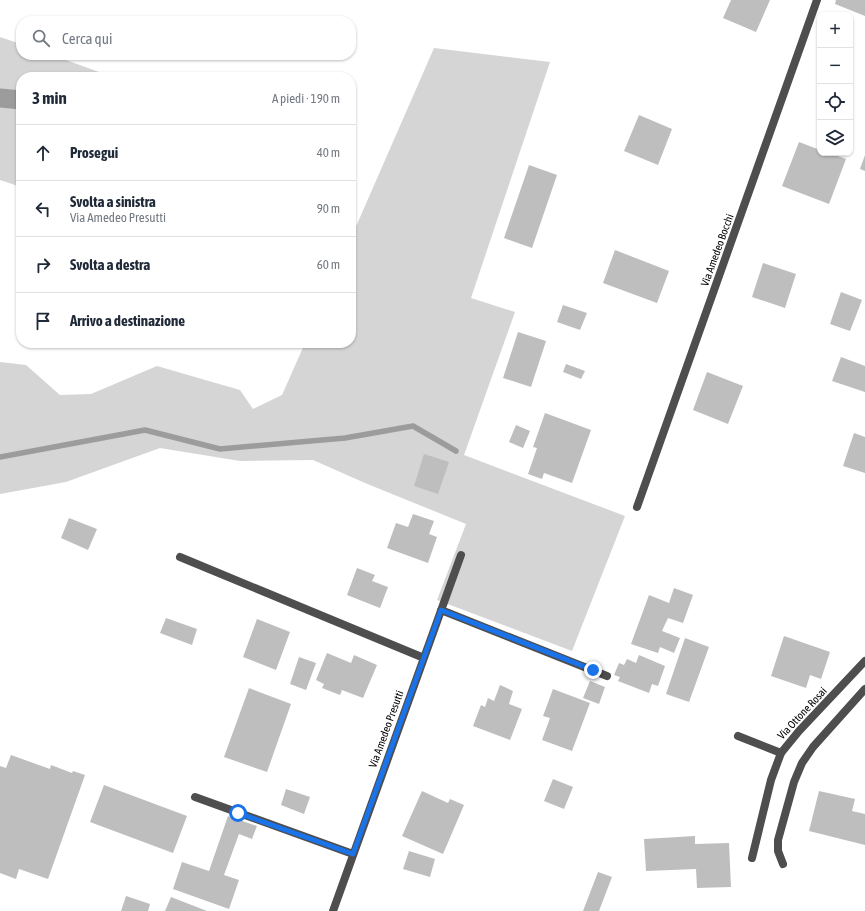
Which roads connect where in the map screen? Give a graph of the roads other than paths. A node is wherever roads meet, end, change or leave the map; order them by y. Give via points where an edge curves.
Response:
1 (817, 0) edge
2 (637, 507) dead end
3 (461, 555) dead end
4 (180, 557) dead end
5 (441, 610) junction
6 (424, 658) junction
7 (865, 662) edge
8 (607, 676) dead end
9 (865, 689) edge
10 (738, 736) dead end
11 (781, 753) junction
12 (195, 797) dead end
13 (353, 854) junction
14 (752, 858) dead end
15 (782, 864) dead end
16 (333, 911) edge

1 - 2 street, Via Amedeo Bocchi
3 - 5 street, Via Amedeo Presutti
4 - 6 street
5 - 6 street, Via Amedeo Presutti
5 - 8 street
6 - 13 street, Via Amedeo Presutti
7 - 11 street, Via Ottone Rosai
9 - 15 street via 802,763 778,840
10 - 11 street
11 - 14 street, Via Ottone Rosai via 773,774
12 - 13 street
13 - 16 street, Via Amedeo Presutti

